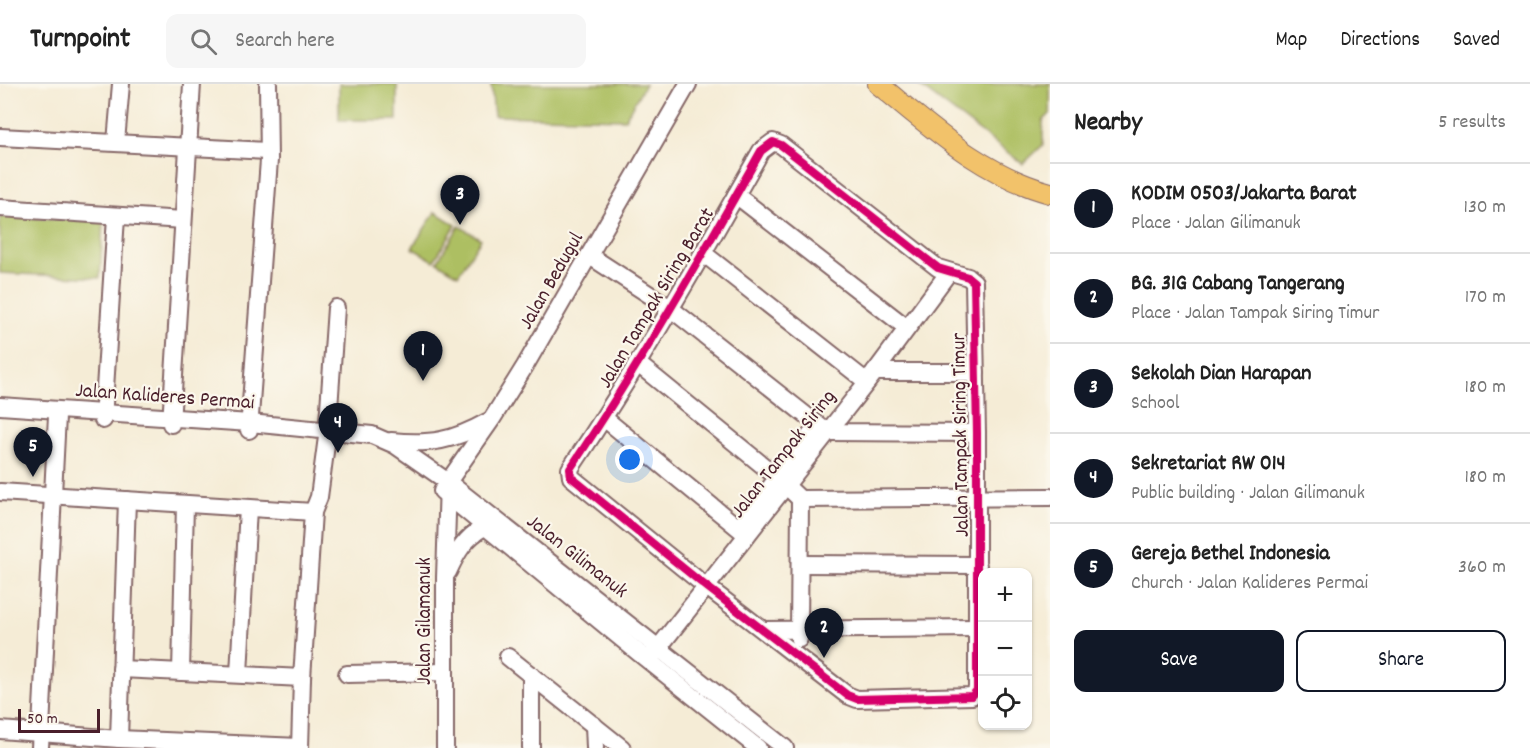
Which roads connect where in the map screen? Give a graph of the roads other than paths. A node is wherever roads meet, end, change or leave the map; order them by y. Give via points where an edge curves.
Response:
1 (121, 84) edge
2 (192, 84) edge
3 (268, 84) edge
4 (688, 84) edge
5 (878, 84) edge
6 (0, 137) edge
7 (116, 142) junction
8 (189, 147) junction
9 (268, 151) junction
10 (1050, 193) edge
11 (736, 195) junction
12 (0, 208) edge
13 (116, 217) junction
14 (183, 220) junction
15 (703, 253) junction
16 (590, 255) junction
17 (944, 270) junction
18 (336, 308) dead end
19 (670, 308) junction
20 (903, 325) junction
21 (637, 363) junction
22 (976, 372) junction
23 (866, 376) junction
24 (0, 406) edge
25 (0, 412) edge
26 (57, 416) junction
27 (104, 416) junction
28 (604, 418) junction
29 (492, 419) junction
30 (172, 421) junction
31 (250, 427) junction
32 (823, 428) junction
33 (977, 433) junction
34 (327, 434) junction
35 (359, 437) junction
36 (385, 440) junction
37 (569, 472) joint
38 (781, 481) junction
39 (448, 488) junction
40 (0, 492) edge
41 (53, 495) junction
42 (977, 496) junction
43 (1050, 497) edge
44 (800, 499) junction
45 (126, 500) junction
46 (185, 504) junction
47 (248, 508) junction
48 (313, 512) junction
49 (484, 527) junction
50 (743, 531) junction
51 (800, 564) junction
52 (978, 565) junction
53 (445, 578) junction
54 (702, 584) junction
55 (977, 628) junction
56 (799, 629) junction
57 (764, 630) junction
58 (649, 650) junction
59 (508, 657) dead end
60 (799, 657) junction
61 (121, 669) junction
62 (181, 672) junction
63 (445, 672) junction
64 (239, 674) junction
65 (347, 674) dead end
66 (531, 675) junction
67 (302, 678) junction
68 (594, 725) junction
69 (0, 730) edge
70 (119, 739) junction
71 (40, 741) edge
72 (300, 748) edge
73 (445, 748) edge
74 (531, 748) edge
75 (595, 748) edge
76 (622, 748) edge
77 (758, 748) edge
78 (785, 748) edge

1 - 7 street
2 - 8 street
3 - 9 street
4 - 16 street, Jalan Bedugul
5 - 10 main road via 986,167
6 - 7 street
7 - 8 street
8 - 9 street
8 - 14 street
9 - 31 street
11 - 15 street, Jalan Tampak Siring Barat
11 - 17 street, Jalan Tampak Siring Barat via 761,151 773,142
11 - 20 street
12 - 13 street
13 - 14 street
13 - 27 street
14 - 30 street
15 - 19 street, Jalan Tampak Siring Barat
15 - 23 street
16 - 19 street
16 - 29 street, Jalan Bedugul
17 - 20 street, Jalan Tampak Siring
17 - 22 street, Jalan Tampak Siring Timur via 974,282
18 - 34 street
19 - 21 street, Jalan Tampak Siring Barat
19 - 32 street
20 - 23 street, Jalan Tampak Siring
21 - 28 street, Jalan Tampak Siring Barat
21 - 38 street
22 - 23 street
22 - 33 street, Jalan Tampak Siring Timur
23 - 32 street, Jalan Tampak Siring
24 - 27 street, Jalan Kalideres Permai
25 - 26 street, Jalan Kalideres Permai
26 - 27 street, Jalan Kalideres Permai
26 - 41 street
27 - 30 street, Jalan Kalideres Permai
28 - 37 street, Jalan Tampak Siring Barat
28 - 50 street
29 - 36 street via 442,441
29 - 39 street, Jalan Bedugul
30 - 31 street, Jalan Kalideres Permai
31 - 34 street, Jalan Kalideres Permai
32 - 33 street
32 - 38 street, Jalan Tampak Siring
33 - 42 street, Jalan Tampak Siring Timur
34 - 35 street, Jalan Gilimanuk
34 - 48 street via 319,497
35 - 36 street, Jalan Gilimanuk via 372,435
35 - 39 street, Jalan Gilimanuk
36 - 39 street, Jalan Gilimanuk via 408,453
37 - 54 street, Jalan Tampak Siring Timur
38 - 44 street
38 - 50 street, Jalan Tampak Siring
39 - 49 street, Jalan Gilimanuk
39 - 53 street, Jalan Gilamanuk
39 - 58 street, Jalan Gilimanuk
40 - 41 street
41 - 45 street
41 - 71 street
42 - 43 street
42 - 44 street
42 - 52 street, Jalan Tampak Siring Timur
44 - 51 street
45 - 46 street
45 - 61 street
46 - 47 street
46 - 62 street
47 - 48 street
47 - 64 street
48 - 67 street
49 - 53 street via 463,543
49 - 58 street, Jalan Gilimanuk
50 - 54 street, Jalan Tampak Siring
51 - 52 street
51 - 56 street
52 - 55 street, Jalan Tampak Siring Timur
53 - 63 street, Jalan Gilamanuk
54 - 57 street, Jalan Tampak Siring Timur
54 - 58 street, Jalan Tampak Siring via 661,628
55 - 56 street
55 - 60 street, Jalan Tampak Siring Timur via 977,690 972,696 857,699 846,695
56 - 57 street
56 - 60 street
57 - 60 street, Jalan Tampak Siring Timur
58 - 77 street, Jalan Gilimanuk
58 - 78 street, Jalan Gilimanuk
59 - 66 street
61 - 62 street
61 - 70 street
62 - 64 street
63 - 65 street
63 - 73 street, Jalan Gilamanuk
64 - 67 street
66 - 68 street
66 - 74 street
67 - 72 street
68 - 75 street
68 - 76 street
69 - 71 street
70 - 71 street
70 - 72 street

